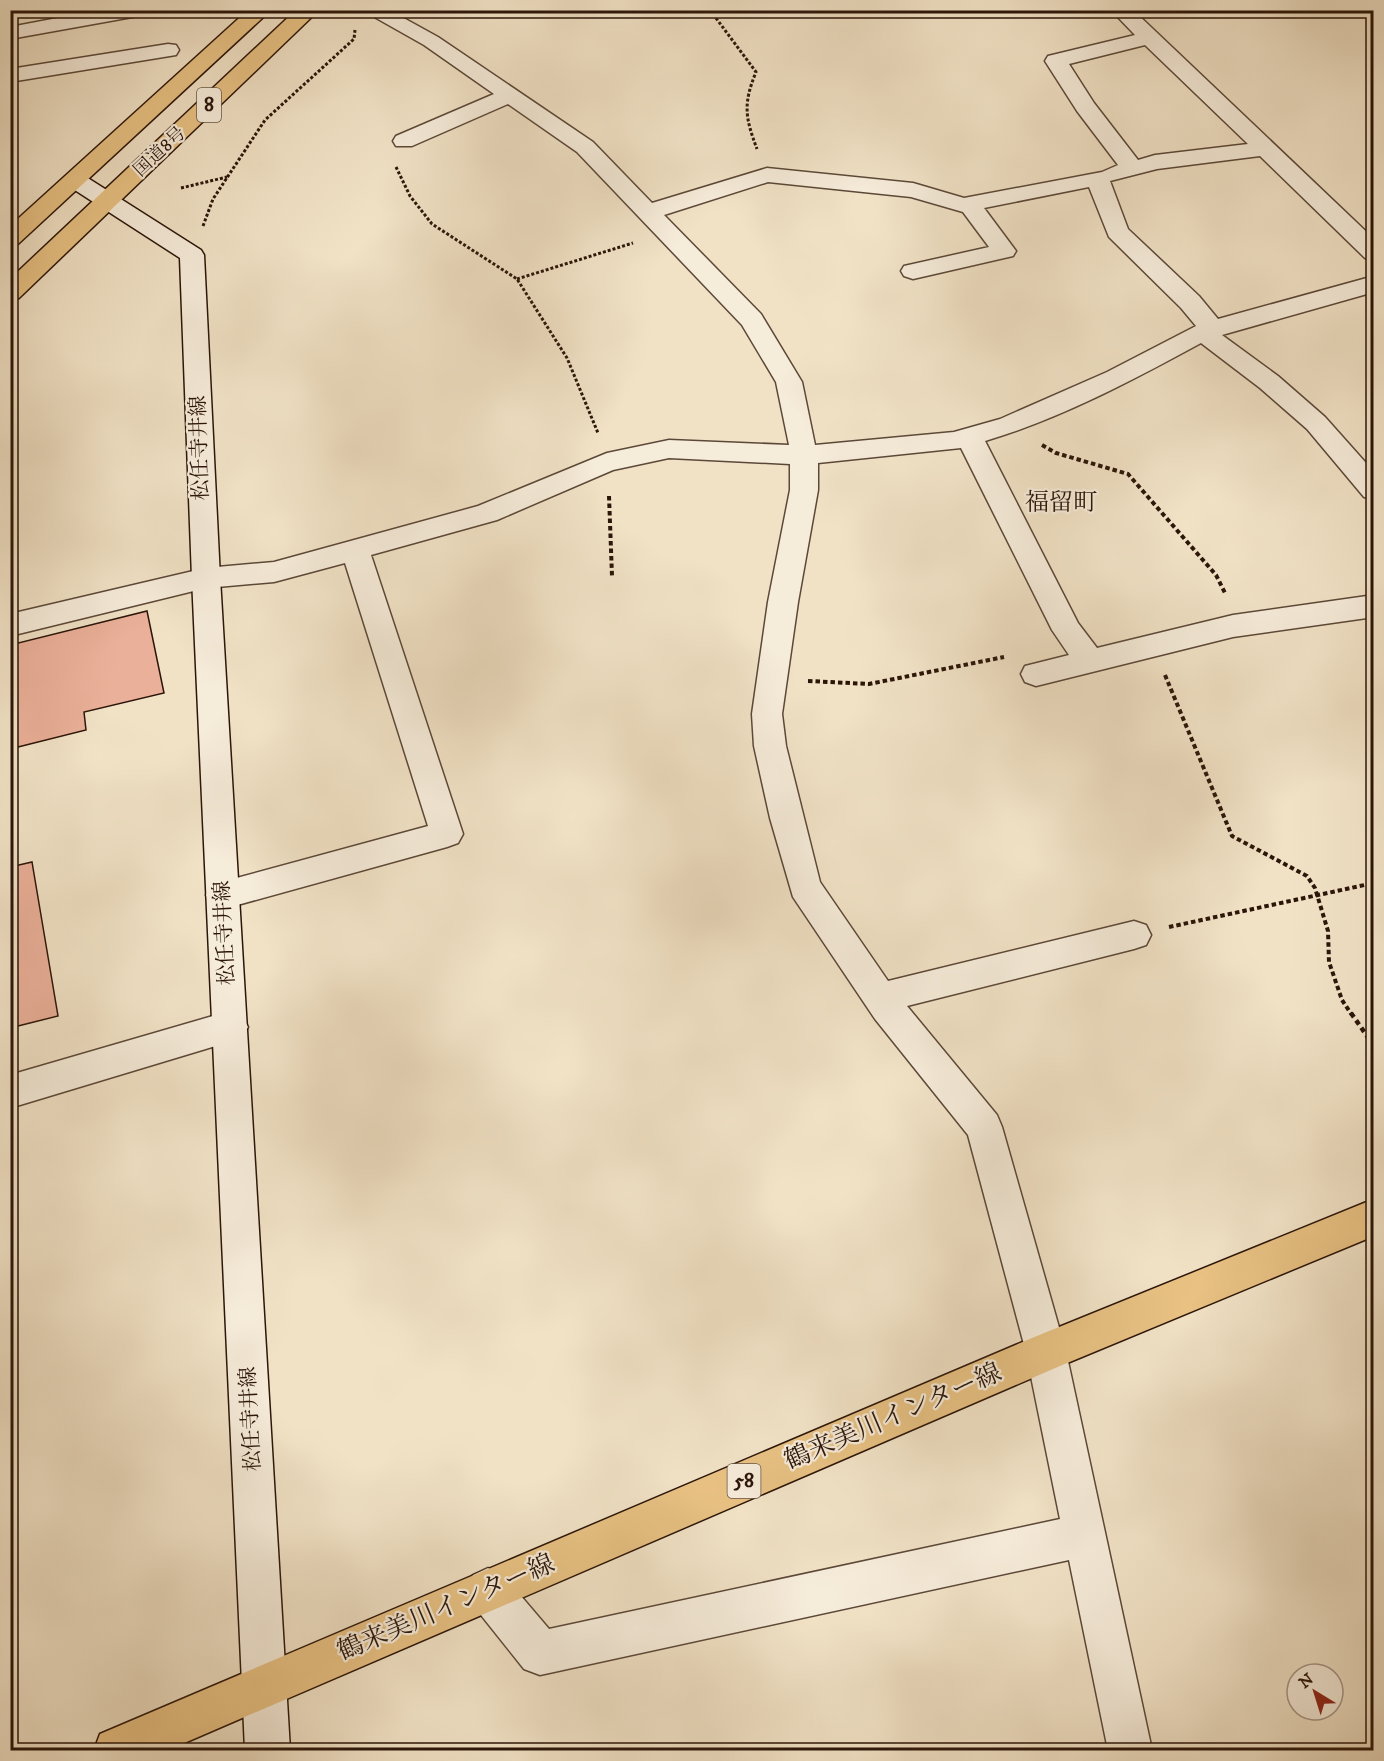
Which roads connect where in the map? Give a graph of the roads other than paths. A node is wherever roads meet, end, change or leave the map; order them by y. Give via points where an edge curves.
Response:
1 (138, 10) edge
2 (261, 10) edge
3 (309, 10) edge
4 (1121, 10) edge
5 (364, 17) edge
6 (10, 33) edge
7 (1149, 38) junction
8 (168, 50) dead end
9 (10, 76) edge
10 (510, 95) junction
11 (404, 141) road end
12 (1264, 149) junction
13 (1132, 168) junction
14 (1098, 178) junction
15 (75, 180) junction
16 (109, 200) junction
17 (969, 204) junction
18 (648, 212) junction
19 (10, 239) edge
20 (1374, 253) edge
21 (913, 271) dead end
22 (1374, 284) edge
23 (10, 293) edge
24 (1206, 330) junction
25 (969, 437) junction
26 (804, 455) junction
27 (1374, 490) edge
28 (356, 550) junction
29 (206, 578) junction
30 (1374, 606) edge
31 (10, 625) edge
32 (1090, 661) junction
33 (1036, 674) dead end
34 (223, 895) junction
35 (1134, 935) road end
36 (880, 998) junction
37 (230, 1027) junction
38 (10, 1092) edge
39 (1374, 1217) edge
40 (1046, 1352) junction
41 (1085, 1535) junction
42 (488, 1590) junction
43 (266, 1685) junction
44 (116, 1750) edge
45 (268, 1750) edge
46 (1130, 1750) edge

1 - 6 street
2 - 15 main road, 国道8号 / 8
3 - 16 main road, 国道8号 / 8
4 - 7 street
5 - 10 street via 431,41
7 - 12 street
7 - 13 street via 1056,62
8 - 9 street
10 - 11 street
10 - 18 street via 585,147
12 - 13 street
12 - 20 street
13 - 14 street
14 - 17 street
14 - 24 street via 1117,232 1190,302
15 - 16 street
15 - 19 main road, 国道8号 / 8
16 - 23 main road, 国道8号 / 8
16 - 29 street, 松任寺井線 via 192,255
17 - 18 street via 913,190 767,175
17 - 21 street via 1004,251
18 - 26 street via 752,320 789,382
22 - 24 street
24 - 25 street via 1116,378 1009,425
24 - 27 street via 1316,423
25 - 26 street
25 - 32 street via 1067,630
26 - 28 street via 669,450 607,462 487,513
26 - 36 street via 804,490 767,714 770,746 805,887
28 - 29 street via 274,572
28 - 34 street via 447,834
29 - 31 street
29 - 34 street, 松任寺井線
30 - 32 street via 1240,626
32 - 33 street
34 - 37 street, 松任寺井線
35 - 36 street
36 - 40 street via 984,1127
37 - 38 street
37 - 43 street, 松任寺井線
39 - 40 main road, 鶴来美川インター線 / 58
40 - 41 street
40 - 42 main road, 鶴来美川インター線 / 58
41 - 42 street via 540,1653
41 - 46 street
42 - 43 main road, 鶴来美川インター線 / 58
43 - 44 main road, 鶴来美川インター線 / 58
43 - 45 street, 松任寺井線

